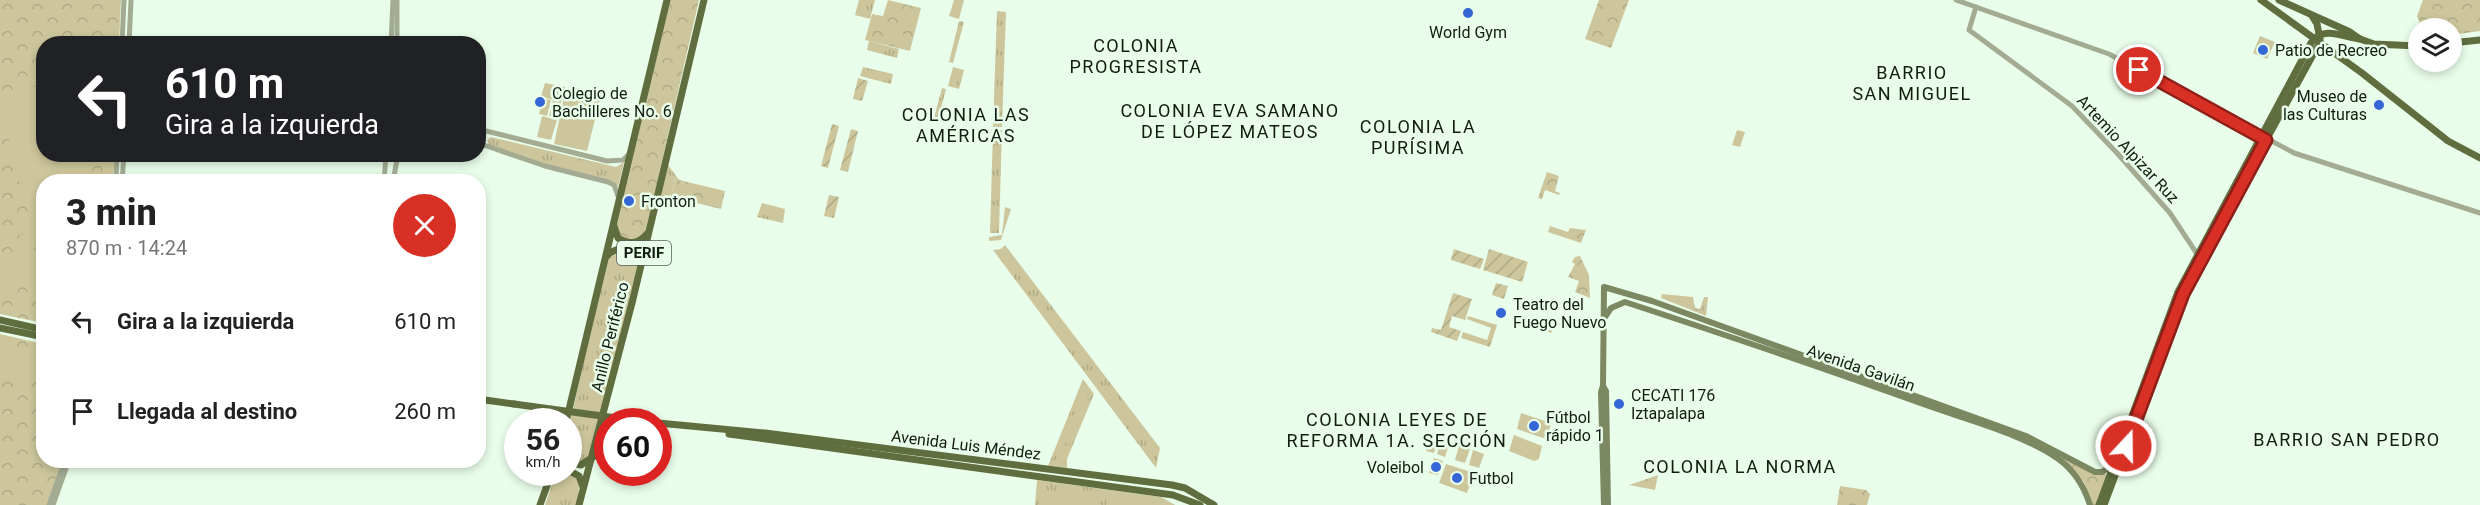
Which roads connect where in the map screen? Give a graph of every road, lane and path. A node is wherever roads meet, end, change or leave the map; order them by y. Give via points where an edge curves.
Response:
1 (124, 0) edge
2 (131, 0) edge
3 (395, 0) edge
4 (667, 0) edge
5 (704, 0) edge
6 (1956, 0) edge
7 (2262, 0) edge
8 (2279, 0) edge
9 (1976, 7) junction
10 (2307, 13) junction
11 (122, 36) edge
12 (129, 36) edge
13 (392, 36) edge
14 (397, 36) edge
15 (2318, 38) junction
16 (2360, 39) junction
17 (2480, 40) edge
18 (2462, 42) edge
19 (2408, 46) edge
20 (486, 131) edge
21 (2263, 139) junction
22 (486, 146) edge
23 (630, 153) junction
24 (2480, 158) edge
25 (619, 200) junction
26 (2480, 213) edge
27 (613, 224) junction
28 (650, 228) junction
29 (2199, 257) junction
30 (604, 261) junction
31 (640, 268) junction
32 (0, 320) edge
33 (1604, 320) junction
34 (0, 328) edge
35 (36, 328) edge
36 (36, 335) edge
37 (486, 400) edge
38 (569, 408) edge
39 (594, 415) edge
40 (672, 424) edge
41 (710, 429) junction
42 (2040, 445) junction
43 (2059, 455) junction
44 (593, 456) junction
45 (582, 464) edge
46 (2114, 464) junction
47 (64, 468) edge
48 (2102, 472) junction
49 (2112, 476) junction
50 (547, 486) edge
51 (582, 486) edge
52 (583, 490) junction
53 (51, 505) edge
54 (540, 505) edge
55 (579, 505) edge
56 (1200, 505) edge
57 (1214, 505) edge
58 (1606, 505) edge
59 (2090, 505) edge
60 (2099, 505) edge
61 (2104, 505) edge

1 - 11 street
2 - 12 street
3 - 13 street
3 - 14 street
4 - 23 main road, PERIF
5 - 28 main road, Anillo Periférico / PERIF
6 - 9 street
7 - 15 main road
8 - 10 main road
9 - 21 street via 2109,54
9 - 29 street, Artemio Alpizar Ruz via 1969,30 2072,106 2170,213
10 - 15 main road via 2316,21
10 - 16 main road
15 - 16 main road via 2330,33
15 - 21 main road
15 - 24 main road via 2448,141
16 - 19 main road via 2374,44
17 - 18 main road
20 - 23 street via 606,161 622,160
21 - 26 street via 2336,168
21 - 29 main road
22 - 25 street via 608,182 614,185
23 - 25 main road, PERIF
25 - 27 main road, PERIF
27 - 28 main road via 618,238 628,243 640,241
27 - 30 main road, Anillo Periférico / PERIF
28 - 31 main road, Anillo Periférico / PERIF
29 - 46 main road via 2178,292
29 - 49 main road
30 - 31 main road via 614,250 627,249 635,254
30 - 38 main road, Anillo Periférico / PERIF
31 - 44 main road, Anillo Periférico / PERIF
32 - 35 main road
33 - 42 main road, Avenida Gavilán via 1611,308 1625,302
33 - 42 main road, Avenida Gavilán via 1604,287 1652,301
33 - 58 main road via 1601,392
34 - 36 main road
37 - 39 main road, bridge
40 - 41 main road, Avenida Luis Méndez
41 - 56 main road, Avenida Luis Méndez via 1173,495
41 - 57 main road, Avenida Luis Méndez via 1172,485
42 - 43 main road, Avenida Gavilán
43 - 48 main road, Avenida Gavilán
43 - 59 main road, Avenida Gavilán via 2082,485
44 - 45 main road
44 - 52 main road, Anillo Periférico / PERIF
46 - 48 main road
46 - 49 main road
47 - 53 street
48 - 49 main road
49 - 60 main road
49 - 61 main road
50 - 54 main road
51 - 52 main road
52 - 55 main road, Anillo Periférico / PERIF

